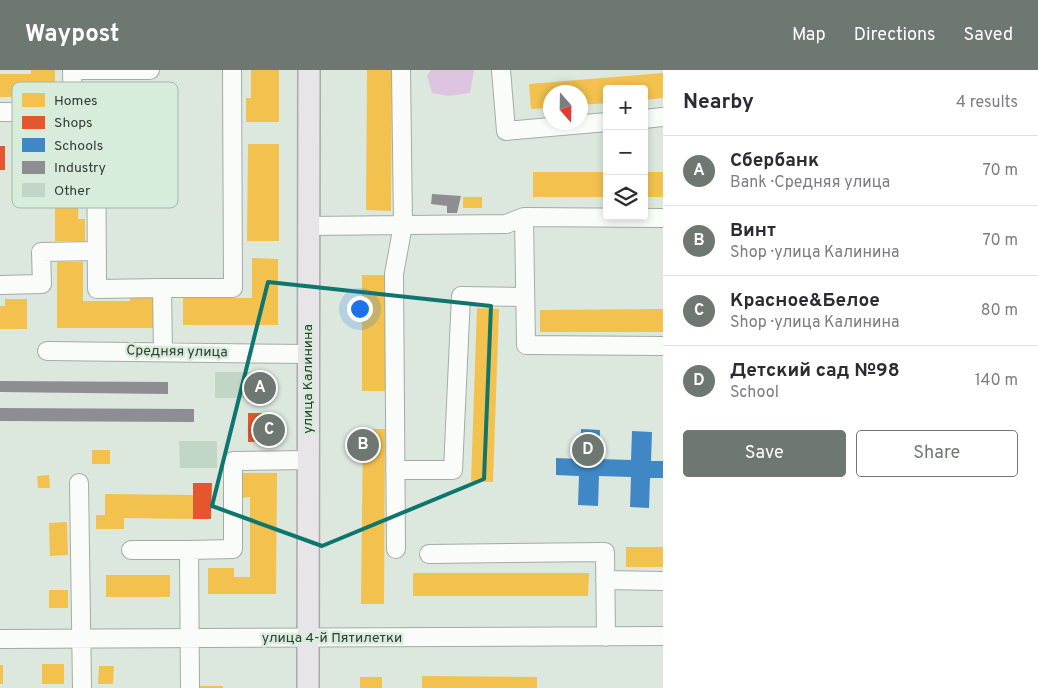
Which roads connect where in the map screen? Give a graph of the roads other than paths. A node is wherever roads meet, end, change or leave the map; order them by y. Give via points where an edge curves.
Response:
1 (72, 70) edge
2 (150, 70) edge
3 (232, 70) edge
4 (309, 70) edge
5 (401, 70) edge
6 (501, 70) edge
7 (663, 117) edge
8 (648, 119) edge
9 (603, 122) edge
10 (97, 208) edge
11 (524, 217) junction
12 (663, 218) edge
13 (403, 225) junction
14 (309, 226) junction
15 (97, 251) junction
16 (0, 285) edge
17 (162, 288) junction
18 (525, 297) junction
19 (663, 346) edge
20 (47, 351) dead end
21 (163, 352) junction
22 (308, 354) junction
23 (308, 460) junction
24 (395, 470) junction
25 (79, 483) dead end
26 (396, 549) dead end
27 (131, 550) dead end
28 (189, 550) junction
29 (429, 554) dead end
30 (605, 580) junction
31 (663, 580) edge
32 (663, 636) edge
33 (606, 637) junction
34 (307, 638) junction
35 (0, 639) edge
36 (82, 639) junction
37 (190, 639) junction
38 (82, 688) edge
39 (190, 688) edge
40 (308, 688) edge

1 - 2 street
3 - 17 street via 233,288
4 - 14 main road, улица Калинина
5 - 13 street
6 - 9 street via 506,131
7 - 8 street
10 - 15 street
11 - 12 street
11 - 13 street via 506,224
11 - 18 street
13 - 14 street
13 - 24 street via 394,274
14 - 22 main road, улица Калинина
15 - 16 street via 41,252 42,284
15 - 17 street via 97,289
17 - 21 street
18 - 19 street via 526,345
18 - 24 street via 461,296 453,470
20 - 21 street, Средняя улица
21 - 22 street, Средняя улица
22 - 23 main road, улица Калинина
23 - 28 street via 232,461 233,550
23 - 34 main road, улица Калинина
24 - 26 street
25 - 36 street
27 - 28 street
28 - 37 street
29 - 30 street via 605,552
30 - 31 street
30 - 33 street
32 - 33 street, улица 4-й Пятилетки
33 - 34 street, улица 4-й Пятилетки
34 - 37 street, улица 4-й Пятилетки
34 - 40 main road, улица Калинина
35 - 36 street, улица 4-й Пятилетки
36 - 37 street, улица 4-й Пятилетки
36 - 38 street
37 - 39 street

